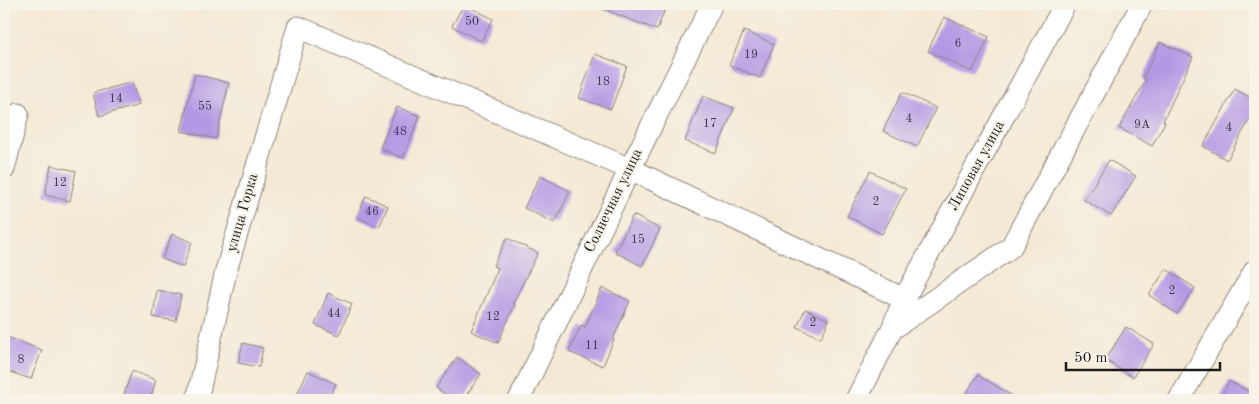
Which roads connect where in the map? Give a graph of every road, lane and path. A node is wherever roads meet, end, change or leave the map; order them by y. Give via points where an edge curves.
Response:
1 (712, 4) edge
2 (1065, 4) edge
3 (1142, 4) edge
4 (18, 114) dead end
5 (4, 169) edge
6 (630, 169) junction
7 (1255, 270) edge
8 (904, 299) junction
9 (892, 329) junction
10 (198, 400) edge
11 (519, 400) edge
12 (856, 400) edge
13 (1179, 400) edge

1 - 6 street, Солнечная улица
2 - 8 street, Липовая улица
3 - 9 street via 1012,247
4 - 5 street
6 - 8 street
6 - 10 street, улица Горка via 298,27 226,271
6 - 11 street, Солнечная улица
7 - 13 street
8 - 9 street, Липовая улица
9 - 12 street, Липовая улица

